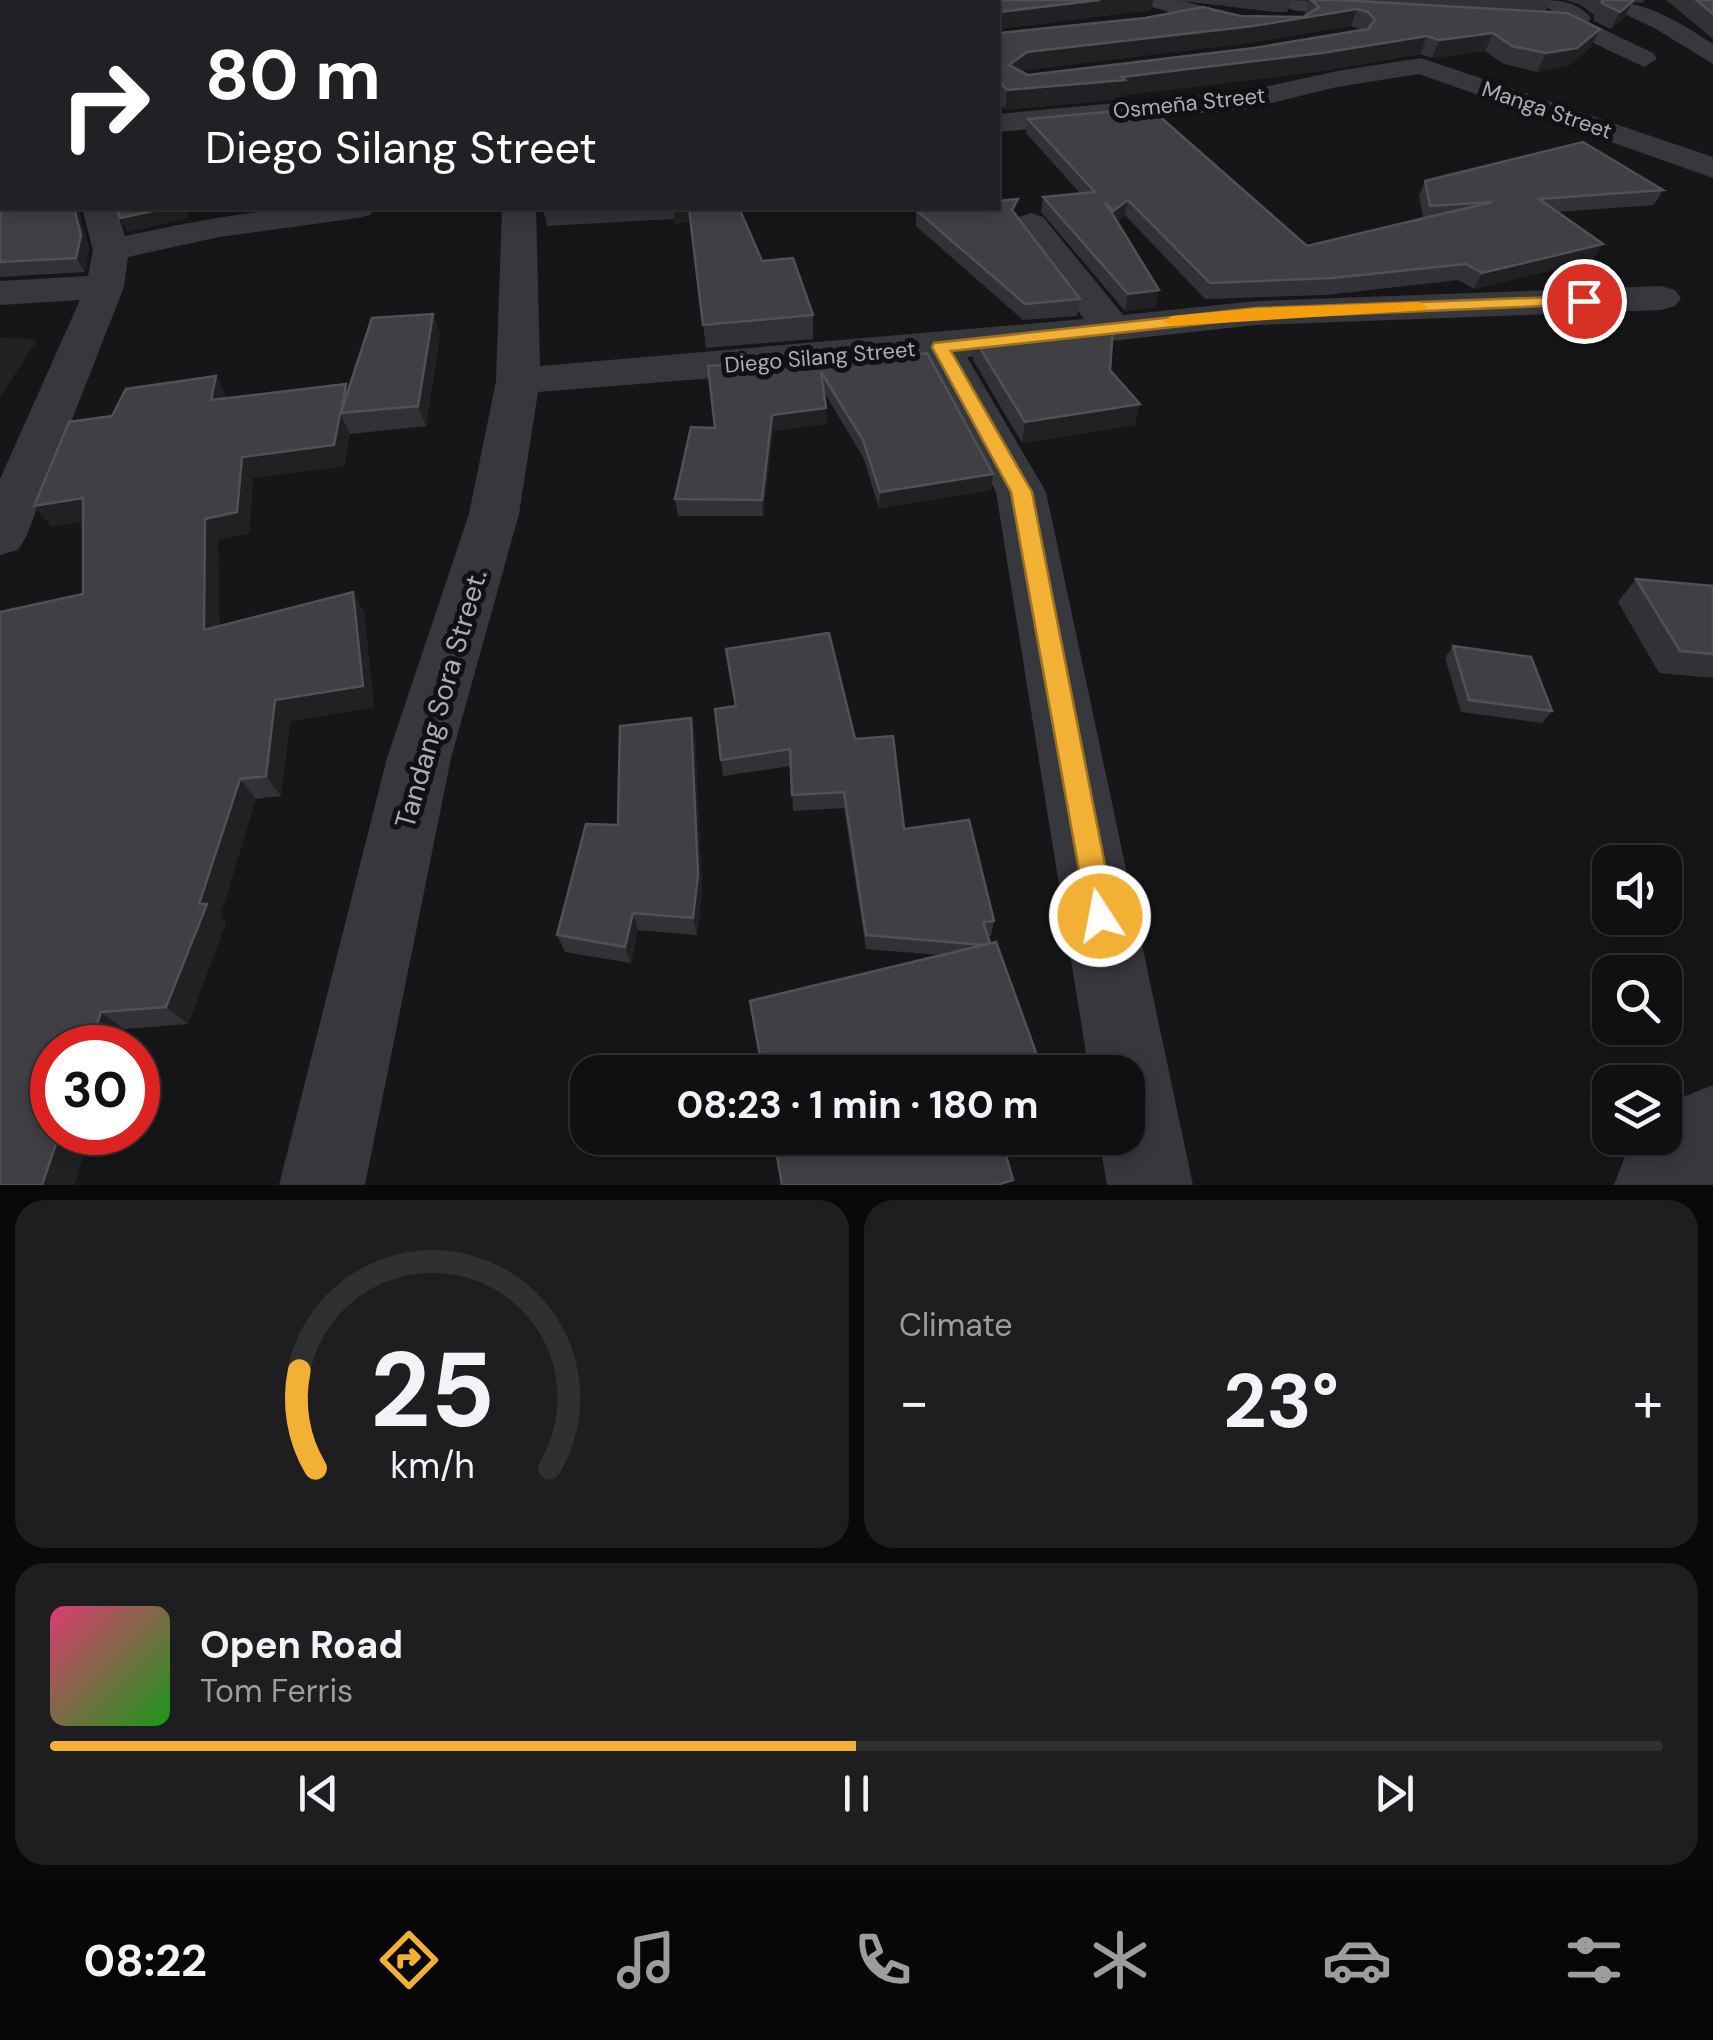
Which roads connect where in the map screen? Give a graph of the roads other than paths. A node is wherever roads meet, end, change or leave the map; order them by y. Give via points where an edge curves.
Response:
1 (1154, 0) edge
2 (1550, 0) edge
3 (1607, 0) edge
4 (1292, 2) edge
5 (1408, 12) edge
6 (1198, 13) junction
7 (1482, 16) edge
8 (1566, 21) junction
9 (1141, 25) edge
10 (1713, 56) edge
11 (1375, 59) joint
12 (1644, 59) dead end
13 (1000, 123) edge
14 (1713, 168) edge
15 (98, 210) edge
16 (343, 210) edge
17 (519, 210) edge
18 (1031, 224) dead end
19 (109, 269) junction
20 (0, 293) edge
21 (1661, 298) dead end
22 (1111, 327) junction
23 (940, 347) junction
24 (518, 381) junction
25 (0, 537) edge
26 (1713, 1127) edge
27 (322, 1185) edge
28 (1150, 1185) edge
29 (1657, 1185) edge

1 - 6 street
2 - 8 street via 1579,18
3 - 10 street via 1666,24
4 - 5 street
4 - 6 street via 1329,27 1236,23
6 - 9 street
7 - 8 street
8 - 12 street
11 - 13 street, Osmeña Street via 1246,100
11 - 14 street, Manga Street via 1431,70
15 - 19 street
16 - 19 street via 219,226
17 - 24 street, Tandang Sora Street.
18 - 22 street
19 - 20 street
19 - 25 street
21 - 22 street, Diego Silang Street via 1256,313
22 - 23 street, Diego Silang Street
23 - 24 street, Diego Silang Street
23 - 28 street via 1021,492
24 - 27 street, Tandang Sora Street. via 494,514 419,758
26 - 29 street

